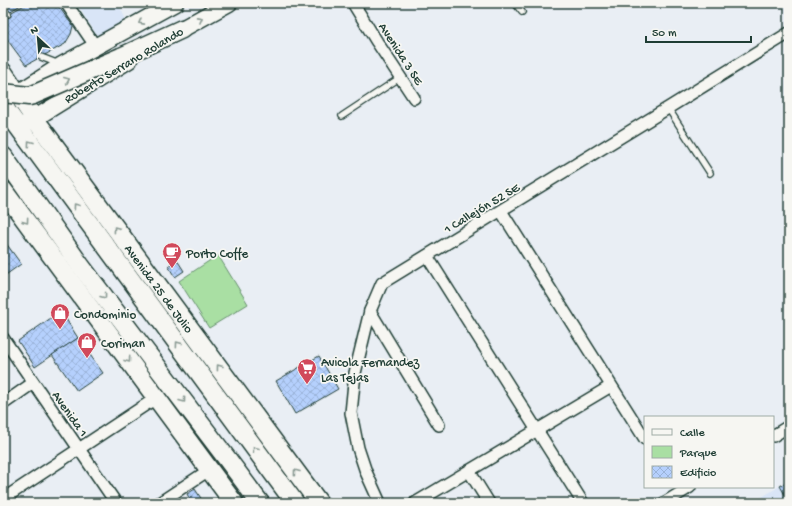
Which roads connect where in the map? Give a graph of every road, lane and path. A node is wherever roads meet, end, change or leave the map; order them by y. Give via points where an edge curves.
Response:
1 (66, 3) edge
2 (175, 3) edge
3 (229, 3) edge
4 (353, 3) edge
5 (515, 3) edge
6 (156, 7) edge
7 (522, 12) dead end
8 (182, 29) junction
9 (789, 33) edge
10 (96, 47) junction
11 (41, 57) dead end
12 (62, 65) junction
13 (3, 72) edge
14 (401, 77) junction
15 (8, 96) edge
16 (414, 98) dead end
17 (3, 106) edge
18 (668, 108) junction
19 (342, 116) dead end
20 (34, 118) junction
21 (19, 128) junction
22 (3, 156) edge
23 (710, 173) dead end
24 (3, 190) edge
25 (501, 211) junction
26 (427, 256) junction
27 (370, 311) junction
28 (3, 338) edge
29 (34, 383) junction
30 (611, 386) junction
31 (156, 398) junction
32 (3, 404) edge
33 (439, 425) dead end
34 (789, 426) edge
35 (537, 430) junction
36 (774, 435) edge
37 (644, 437) edge
38 (79, 448) junction
39 (209, 470) junction
40 (469, 471) junction
41 (677, 490) edge
42 (3, 499) edge
43 (228, 501) edge
44 (116, 503) edge
45 (159, 503) edge
46 (260, 503) edge
47 (295, 503) edge
48 (319, 503) edge
49 (380, 503) edge
50 (415, 503) edge
51 (489, 503) edge
52 (583, 503) edge
53 (664, 503) edge

1 - 10 street
2 - 6 main road, Roberto Serrano Rolando
8 -> 3 main road, Roberto Serrano Rolando
4 - 14 street, Avenida 3 SE
5 - 7 lane
6 -> 10 main road, Roberto Serrano Rolando
15 -> 8 main road, bridge via 33,95
8 - 20 main road, Roberto Serrano Rolando
9 - 18 street, 1 Callejón 52 SE
10 - 12 main road, Roberto Serrano Rolando
11 - 12 lane
12 - 15 main road, Roberto Serrano Rolando
13 - 15 main road, Avenida 25 de Julio
14 - 16 street, Avenida 3 SE
14 - 19 lane
15 - 20 main road, Avenida 25 de Julio
17 - 21 main road, Avenida 25 de Julio
18 - 23 lane
18 - 25 street, 1 Callejón 52 SE
20 - 21 main road, Roberto Serrano Rolando
48 -> 20 main road, Avenida 25 de Julio
47 -> 21 main road, Avenida 25 de Julio
22 -> 46 main road via 80,265
24 -> 31 main road
25 - 26 street, 1 Callejón 52 SE
25 - 30 street
26 - 27 street, 1 Callejón 52 SE via 382,283
26 - 35 street
27 - 33 street
27 - 49 street, 1 Callejón 52 SE via 355,373 351,413 358,448
28 - 29 street, Avenida 1
29 - 32 street
29 - 38 street, Avenida 1
30 - 35 street
30 - 37 street
31 - 38 street
31 - 39 main road
34 - 36 street
35 - 40 street
35 - 52 street
38 - 42 street
38 - 44 street, Avenida 1
39 - 43 main road
39 - 45 street
40 - 50 street
40 - 51 street
41 - 53 street

